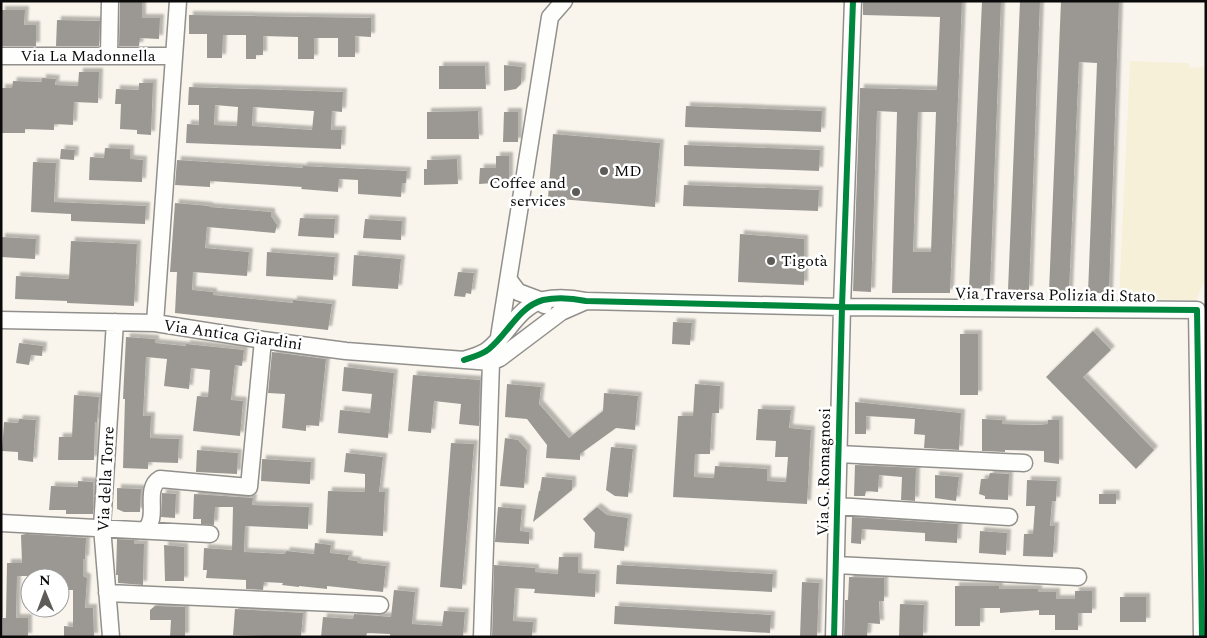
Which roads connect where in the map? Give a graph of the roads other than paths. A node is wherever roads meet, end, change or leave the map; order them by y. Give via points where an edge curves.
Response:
1 (110, 1) edge
2 (178, 1) edge
3 (564, 1) edge
4 (853, 1) edge
5 (1, 56) edge
6 (109, 56) junction
7 (174, 56) junction
8 (509, 280) junction
9 (586, 300) junction
10 (542, 301) junction
11 (842, 307) junction
12 (1, 320) edge
13 (550, 321) junction
14 (116, 322) junction
15 (155, 323) junction
16 (504, 333) junction
17 (263, 340) junction
18 (522, 342) junction
19 (464, 360) junction
20 (496, 360) junction
21 (838, 454) junction
22 (1024, 463) dead end
23 (837, 506) junction
24 (1008, 517) dead end
25 (1, 523) edge
26 (102, 527) junction
27 (144, 530) junction
28 (210, 534) dead end
29 (836, 565) junction
30 (1078, 577) dead end
31 (107, 593) junction
32 (380, 605) dead end
33 (111, 637) edge
34 (482, 637) edge
35 (834, 637) edge
36 (1202, 637) edge

1 - 6 street
2 - 7 street
3 - 8 street via 550,17
4 - 11 street, Via G. Romagnosi
5 - 6 street, Via La Madonnella
6 - 7 street, Via La Madonnella
7 - 15 street
8 - 10 street via 518,292
8 - 16 street
9 - 10 street, Via Antica Giardini
9 - 11 street, Via Traversa Polizia di Stato
9 - 13 street
10 - 13 street
10 - 16 street, Via Antica Giardini via 526,310
11 - 21 street, Via G. Romagnosi
11 - 36 street, Via Traversa Polizia di Stato via 1197,310
12 - 14 street, Via Antica Giardini
13 - 18 street
14 - 15 street, Via Antica Giardini
14 - 26 street, Via della Torre
15 - 17 street, Via Antica Giardini
16 - 18 street
16 - 19 street, Via Antica Giardini via 488,350
16 - 20 street
17 - 19 street, Via Antica Giardini via 346,351
17 - 27 street via 249,487 160,479 153,488 152,522
18 - 20 street
19 - 20 street, Via Antica Giardini
20 - 34 street
21 - 22 street
21 - 23 street, Via G. Romagnosi
23 - 24 street
23 - 29 street, Via G. Romagnosi
25 - 26 street
26 - 27 street
26 - 31 street, Via della Torre
27 - 28 street
29 - 30 street
29 - 35 street, Via G. Romagnosi
31 - 32 street
31 - 33 street, Via della Torre

